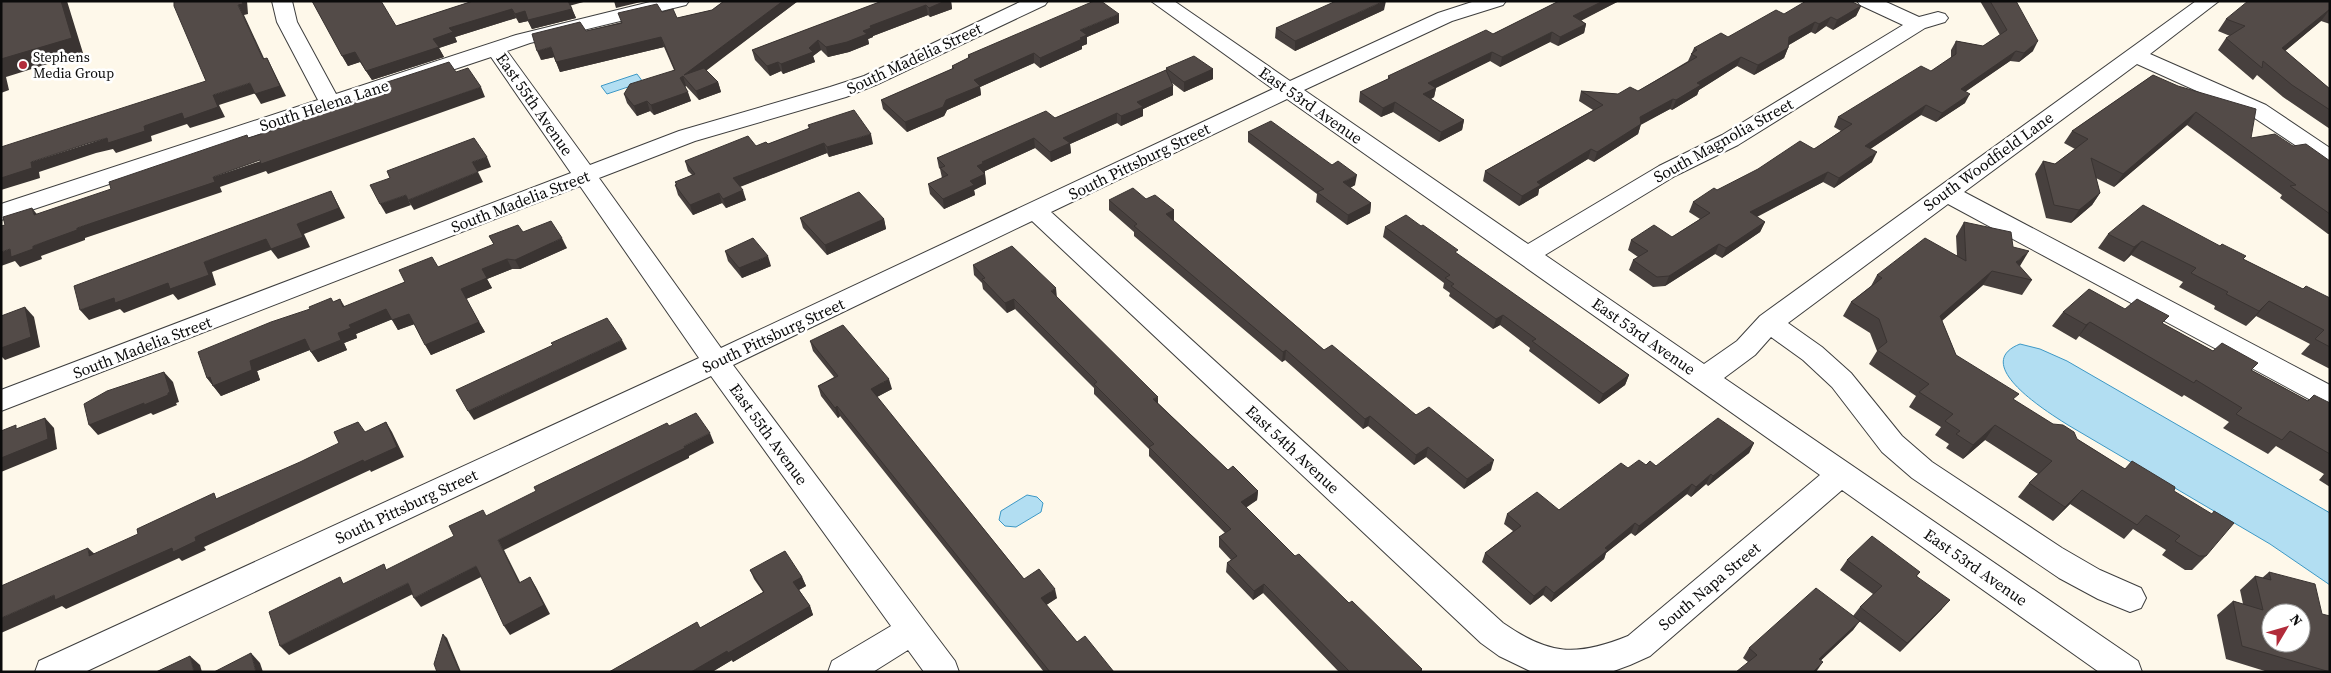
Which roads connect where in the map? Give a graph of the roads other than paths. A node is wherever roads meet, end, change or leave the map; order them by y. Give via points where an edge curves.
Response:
1 (282, 1) edge
2 (679, 1) edge
3 (1038, 1) edge
4 (1160, 1) edge
5 (1496, 1) edge
6 (1867, 1) edge
7 (2209, 1) edge
8 (1007, 6) edge
9 (495, 48) junction
10 (2135, 55) junction
11 (1288, 90) junction
12 (330, 103) junction
13 (2330, 158) edge
14 (585, 176) junction
15 (1945, 192) junction
16 (1036, 211) junction
17 (1, 212) edge
18 (1527, 255) junction
19 (1769, 323) junction
20 (716, 362) junction
21 (1697, 373) junction
22 (2330, 398) edge
23 (1, 401) edge
24 (1842, 474) junction
25 (2130, 598) dead end
26 (913, 630) junction
27 (1562, 668) joint
28 (51, 672) edge
29 (844, 672) edge
30 (943, 672) edge
31 (2126, 672) edge

1 - 12 street via 287,22
2 - 9 street, South Helena Lane
3 - 8 street, South Madelia Street
4 - 11 street, East 53rd Avenue
5 - 11 street, South Pittsburg Street via 1445,17
6 - 18 street, South Magnolia Street via 1928,21 1730,140 1667,171
7 - 10 street, South Woodfield Lane
8 - 14 street, South Madelia Street via 872,80 704,130
9 - 12 street, South Helena Lane
9 - 14 street, East 55th Avenue
10 - 13 street via 2258,110
10 - 15 street, South Woodfield Lane
11 - 16 street, South Pittsburg Street
11 - 18 street, East 53rd Avenue
12 - 17 street, South Helena Lane
14 - 20 street, East 55th Avenue
14 - 23 street, South Madelia Street
15 - 19 street, South Woodfield Lane
15 - 22 street
16 - 20 street, South Pittsburg Street
16 - 27 street, East 54th Avenue via 1492,633 1530,659
18 - 21 street, East 53rd Avenue
19 - 21 street, South Woodfield Lane via 1746,348
19 - 25 street via 1826,364 1852,391 1892,444 1917,467 2066,567 2097,585
20 - 26 street, East 55th Avenue
20 - 28 street, South Pittsburg Street
21 - 24 street, East 53rd Avenue
24 - 27 street, South Napa Street via 1639,646 1601,666
24 - 31 street, East 53rd Avenue
26 - 29 street
26 - 30 street, East 55th Avenue

